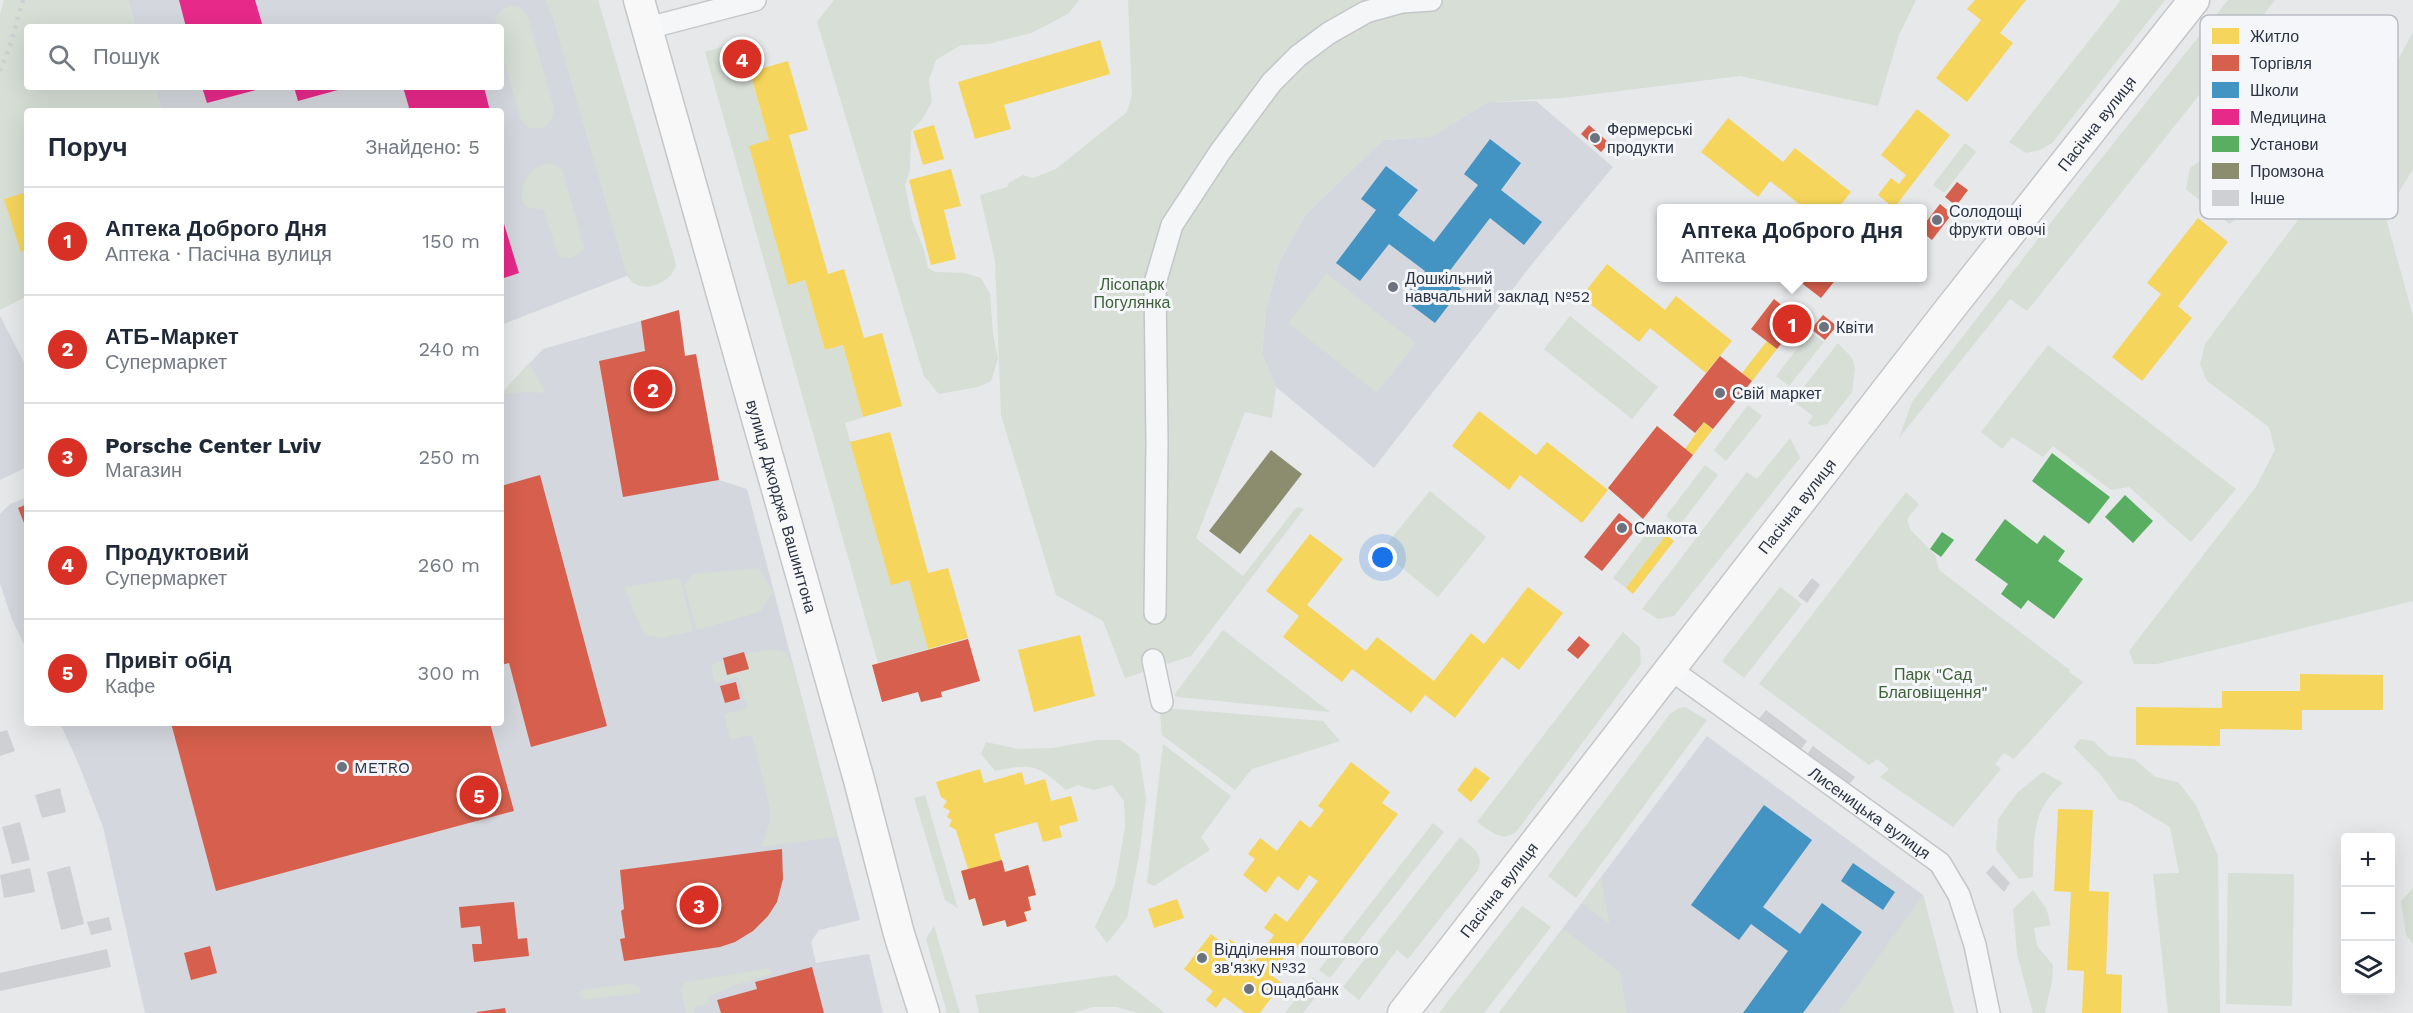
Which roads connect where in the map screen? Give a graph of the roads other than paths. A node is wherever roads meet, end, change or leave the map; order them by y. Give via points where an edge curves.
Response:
1 (755, 0) edge
2 (1431, 0) edge
3 (2194, 0) edge
4 (644, 14) edge
5 (1155, 614) dead end
6 (1154, 660) dead end
7 (1670, 669) junction
8 (1162, 702) dead end
9 (924, 1013) edge
10 (1403, 1013) edge
11 (1989, 1013) edge

1 - 4 street
2 - 5 street via 1402,2 1366,12 1298,56 1272,82 1226,143 1172,225 1155,284
3 - 7 main road, Пасічна вулиця
4 - 9 main road, вулиця Джорджа Вашингтона
6 - 8 street
7 - 10 main road, Пасічна вулиця
7 - 11 street, Лисеницька вулиця via 1940,863 1959,895 1975,945

